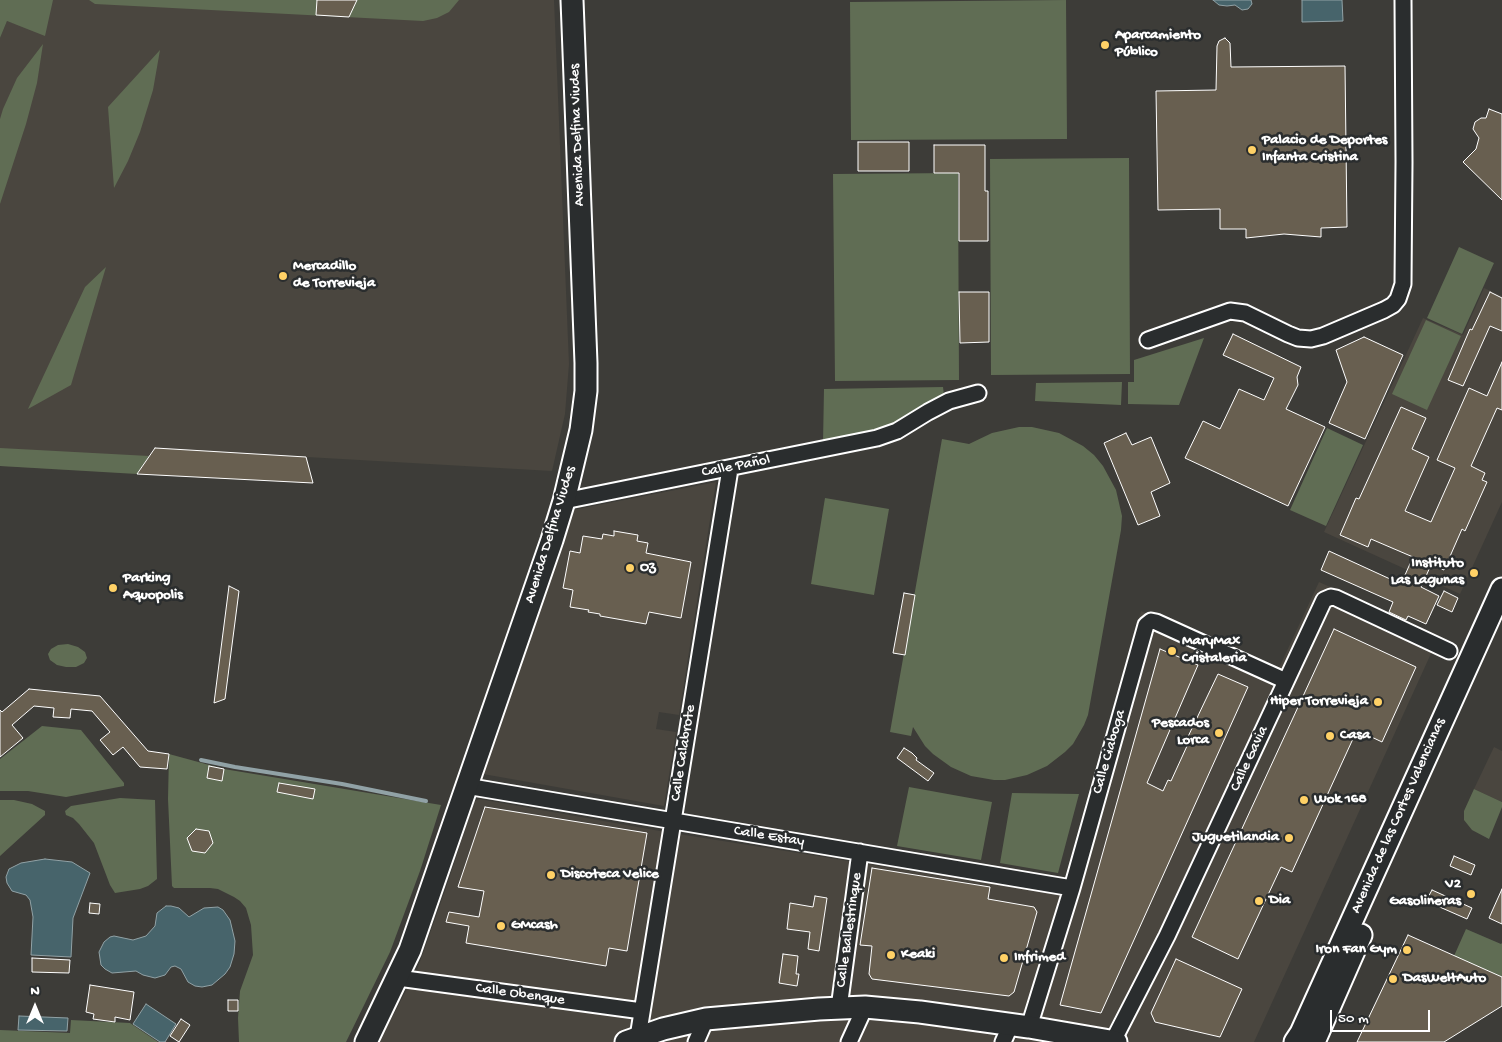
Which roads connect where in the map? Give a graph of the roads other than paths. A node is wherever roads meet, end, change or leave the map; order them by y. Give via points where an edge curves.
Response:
1 (572, 0) edge
2 (1403, 0) edge
3 (1148, 340) dead end
4 (978, 393) dead end
5 (730, 469) junction
6 (564, 501) junction
7 (1502, 590) edge
8 (1502, 623) edge
9 (1449, 651) dead end
10 (1286, 681) junction
11 (466, 786) junction
12 (673, 821) junction
13 (860, 852) junction
14 (1072, 888) junction
15 (398, 978) junction
16 (864, 1007) junction
17 (839, 1008) junction
18 (642, 1011) junction
19 (706, 1019) junction
20 (1014, 1031) edge
21 (632, 1040) edge
22 (366, 1042) edge
23 (696, 1042) edge
24 (849, 1042) edge
25 (1115, 1042) edge
26 (1295, 1042) edge
27 (1314, 1042) edge

1 - 6 main road, Avenida Delfina Viudes via 586,391 581,430
2 - 3 street via 1403,284 1398,299 1384,310 1318,338 1298,338 1245,313 1230,311
4 - 5 street, Calle Pañol via 943,404 909,433
5 - 6 street, Calle Pañol
5 - 12 street, Calle Calabrote
6 - 11 main road, Avenida Delfina Viudes
7 - 26 main road, Avenida de las Cortes Valencianas
8 - 27 main road, Avenida de las Cortes Valencianas
9 - 10 street, Calle Gavia via 1331,597 1323,602
10 - 14 street, Calle Ciaboga via 1156,622 1147,624
10 - 25 street, Calle Gavia
11 - 12 street, Calle Estay
11 - 15 main road, Avenida Delfina Viudes
12 - 13 street, Calle Estay
12 - 18 street, Calle Calabrote
13 - 14 street, Calle Estay
13 - 17 street, Calle Ballestrinque
14 - 20 street, Calle Ciaboga
15 - 18 street, Calle Obenque
15 - 22 main road, Avenida Delfina Viudes
16 - 17 main road
16 - 20 main road via 888,1008
16 - 24 street
17 - 19 main road
18 - 21 street, Calle Calabrote
19 - 21 main road
19 - 23 street
20 - 25 main road

